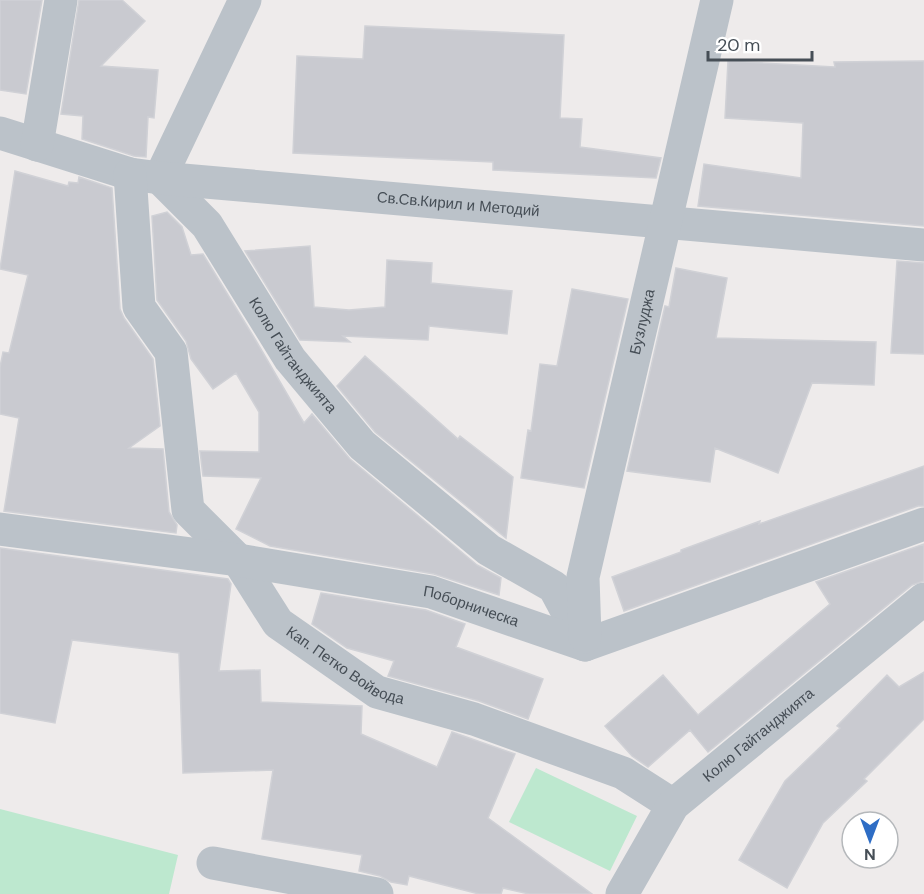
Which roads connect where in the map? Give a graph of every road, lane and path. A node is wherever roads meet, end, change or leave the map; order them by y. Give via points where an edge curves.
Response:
1 (61, 0) edge
2 (245, 0) edge
3 (717, 0) edge
4 (1, 138) edge
5 (37, 146) junction
6 (145, 176) junction
7 (665, 223) junction
8 (924, 245) edge
9 (924, 524) edge
10 (0, 529) edge
11 (238, 560) junction
12 (924, 599) edge
13 (585, 645) junction
14 (673, 805) junction
15 (213, 863) dead end
16 (377, 894) edge
17 (622, 894) edge

1 - 5 street
2 - 6 street
3 - 7 street, Бузлуджа
4 - 5 street, Св.Св.Кирил и Методий
5 - 6 street, Св.Св.Кирил и Методий
6 - 7 street, Св.Св.Кирил и Методий
6 - 11 street, Кап. Петко Войвода via 139,307 171,352 188,510
6 - 13 street, Колю Гайтанджията via 207,225 291,359 362,444 489,550 554,587
7 - 8 street, Св.Св.Кирил и Методий
7 - 13 street, Бузлуджа via 583,577
9 - 13 street
10 - 11 street, Поборническа
11 - 13 street, Поборническа via 431,592
11 - 14 street, Кап. Петко Войвода via 278,623 377,693 474,719 623,773
12 - 14 street, Колю Гайтанджията
14 - 17 street, Колю Гайтанджията
15 - 16 street

